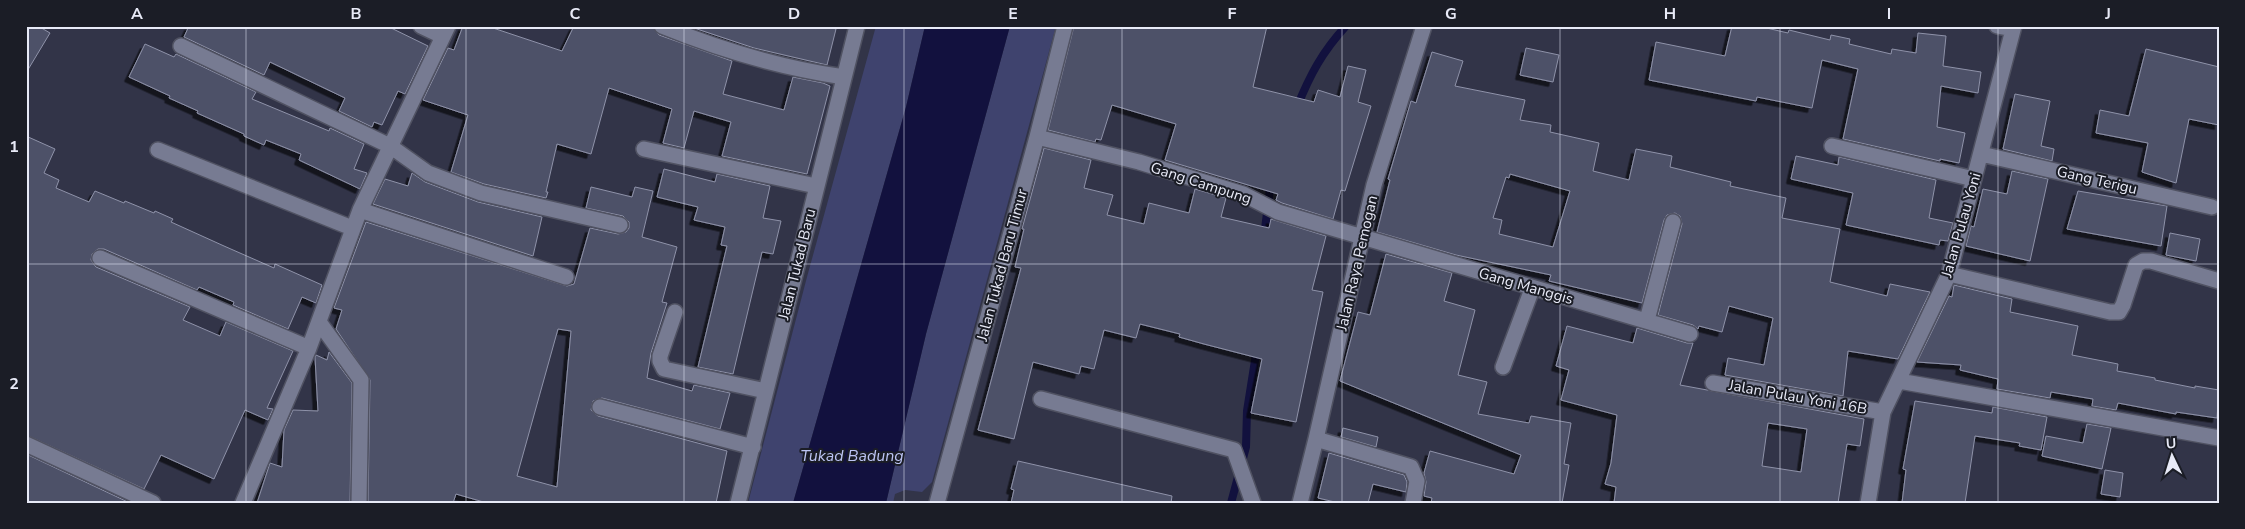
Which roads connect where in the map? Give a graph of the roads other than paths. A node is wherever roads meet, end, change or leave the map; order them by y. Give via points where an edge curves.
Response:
1 (421, 26) edge
2 (662, 26) edge
3 (858, 26) edge
4 (1065, 26) edge
5 (1424, 26) edge
6 (1997, 26) edge
7 (2014, 28) edge
8 (445, 31) edge
9 (181, 46) dead end
10 (844, 77) junction
11 (1037, 137) junction
12 (390, 146) junction
13 (1832, 146) dead end
14 (644, 149) dead end
15 (158, 150) dead end
16 (1981, 154) junction
17 (1974, 179) junction
18 (816, 186) junction
19 (2212, 207) dead end
20 (360, 210) junction
21 (1673, 222) dead end
22 (620, 225) dead end
23 (352, 228) junction
24 (1362, 236) junction
25 (100, 258) dead end
26 (1949, 274) junction
27 (566, 277) dead end
28 (2219, 281) edge
29 (1532, 289) junction
30 (675, 312) dead end
31 (1647, 320) junction
32 (319, 322) junction
33 (1690, 334) dead end
34 (309, 348) junction
35 (1503, 367) dead end
36 (1899, 381) junction
37 (1713, 383) dead end
38 (766, 391) junction
39 (1041, 399) dead end
40 (600, 407) dead end
41 (1884, 412) junction
42 (2219, 438) edge
43 (1316, 439) junction
44 (26, 444) edge
45 (753, 447) junction
46 (1253, 501) edge
47 (153, 503) edge
48 (243, 503) edge
49 (360, 503) edge
50 (738, 503) edge
51 (937, 503) edge
52 (1300, 503) edge
53 (1413, 503) edge
54 (1868, 503) edge

1 - 8 street
2 - 10 street via 781,66
3 - 10 street, Jalan Tukad Baru
4 - 11 street, Jalan Tukad Baru Timur
5 - 24 street, Jalan Raya Pemogan via 1374,185
6 - 7 street
7 - 16 street, Jalan Pulau Yoni
8 - 12 street
9 - 12 street
10 - 18 street, Jalan Tukad Baru
11 - 24 street, Gang Campung via 1139,162 1243,194 1278,212
11 - 51 street, Jalan Tukad Baru Timur
12 - 20 street
12 - 22 street via 428,173 480,193
13 - 17 street
14 - 18 street
15 - 23 street
16 - 17 street, Jalan Pulau Yoni
16 - 19 street, Gang Terigu
17 - 26 street, Jalan Pulau Yoni
18 - 38 street, Jalan Tukad Baru
20 - 23 street
20 - 27 street
21 - 31 street
23 - 32 street
24 - 29 street, Gang Manggis
24 - 43 street, Jalan Raya Pemogan
25 - 34 street
26 - 28 street via 2110,312 2119,312 2136,264 2142,261
26 - 36 street, Jalan Pulau Yoni
29 - 31 street, Gang Manggis
29 - 35 street
30 - 38 street via 660,356 664,369
31 - 33 street, Gang Manggis
32 - 34 street
32 - 49 street via 361,380
34 - 48 street
36 - 41 street, Jalan Pulau Yoni
36 - 42 street
37 - 41 street, Jalan Pulau Yoni 16B
38 - 45 street, Jalan Tukad Baru
39 - 46 street via 1228,447 1237,455
40 - 45 street
41 - 54 street, Jalan Pulau Yoni
43 - 52 street, Jalan Raya Pemogan
43 - 53 street via 1411,467 1417,481
44 - 47 street
45 - 50 street, Jalan Tukad Baru

